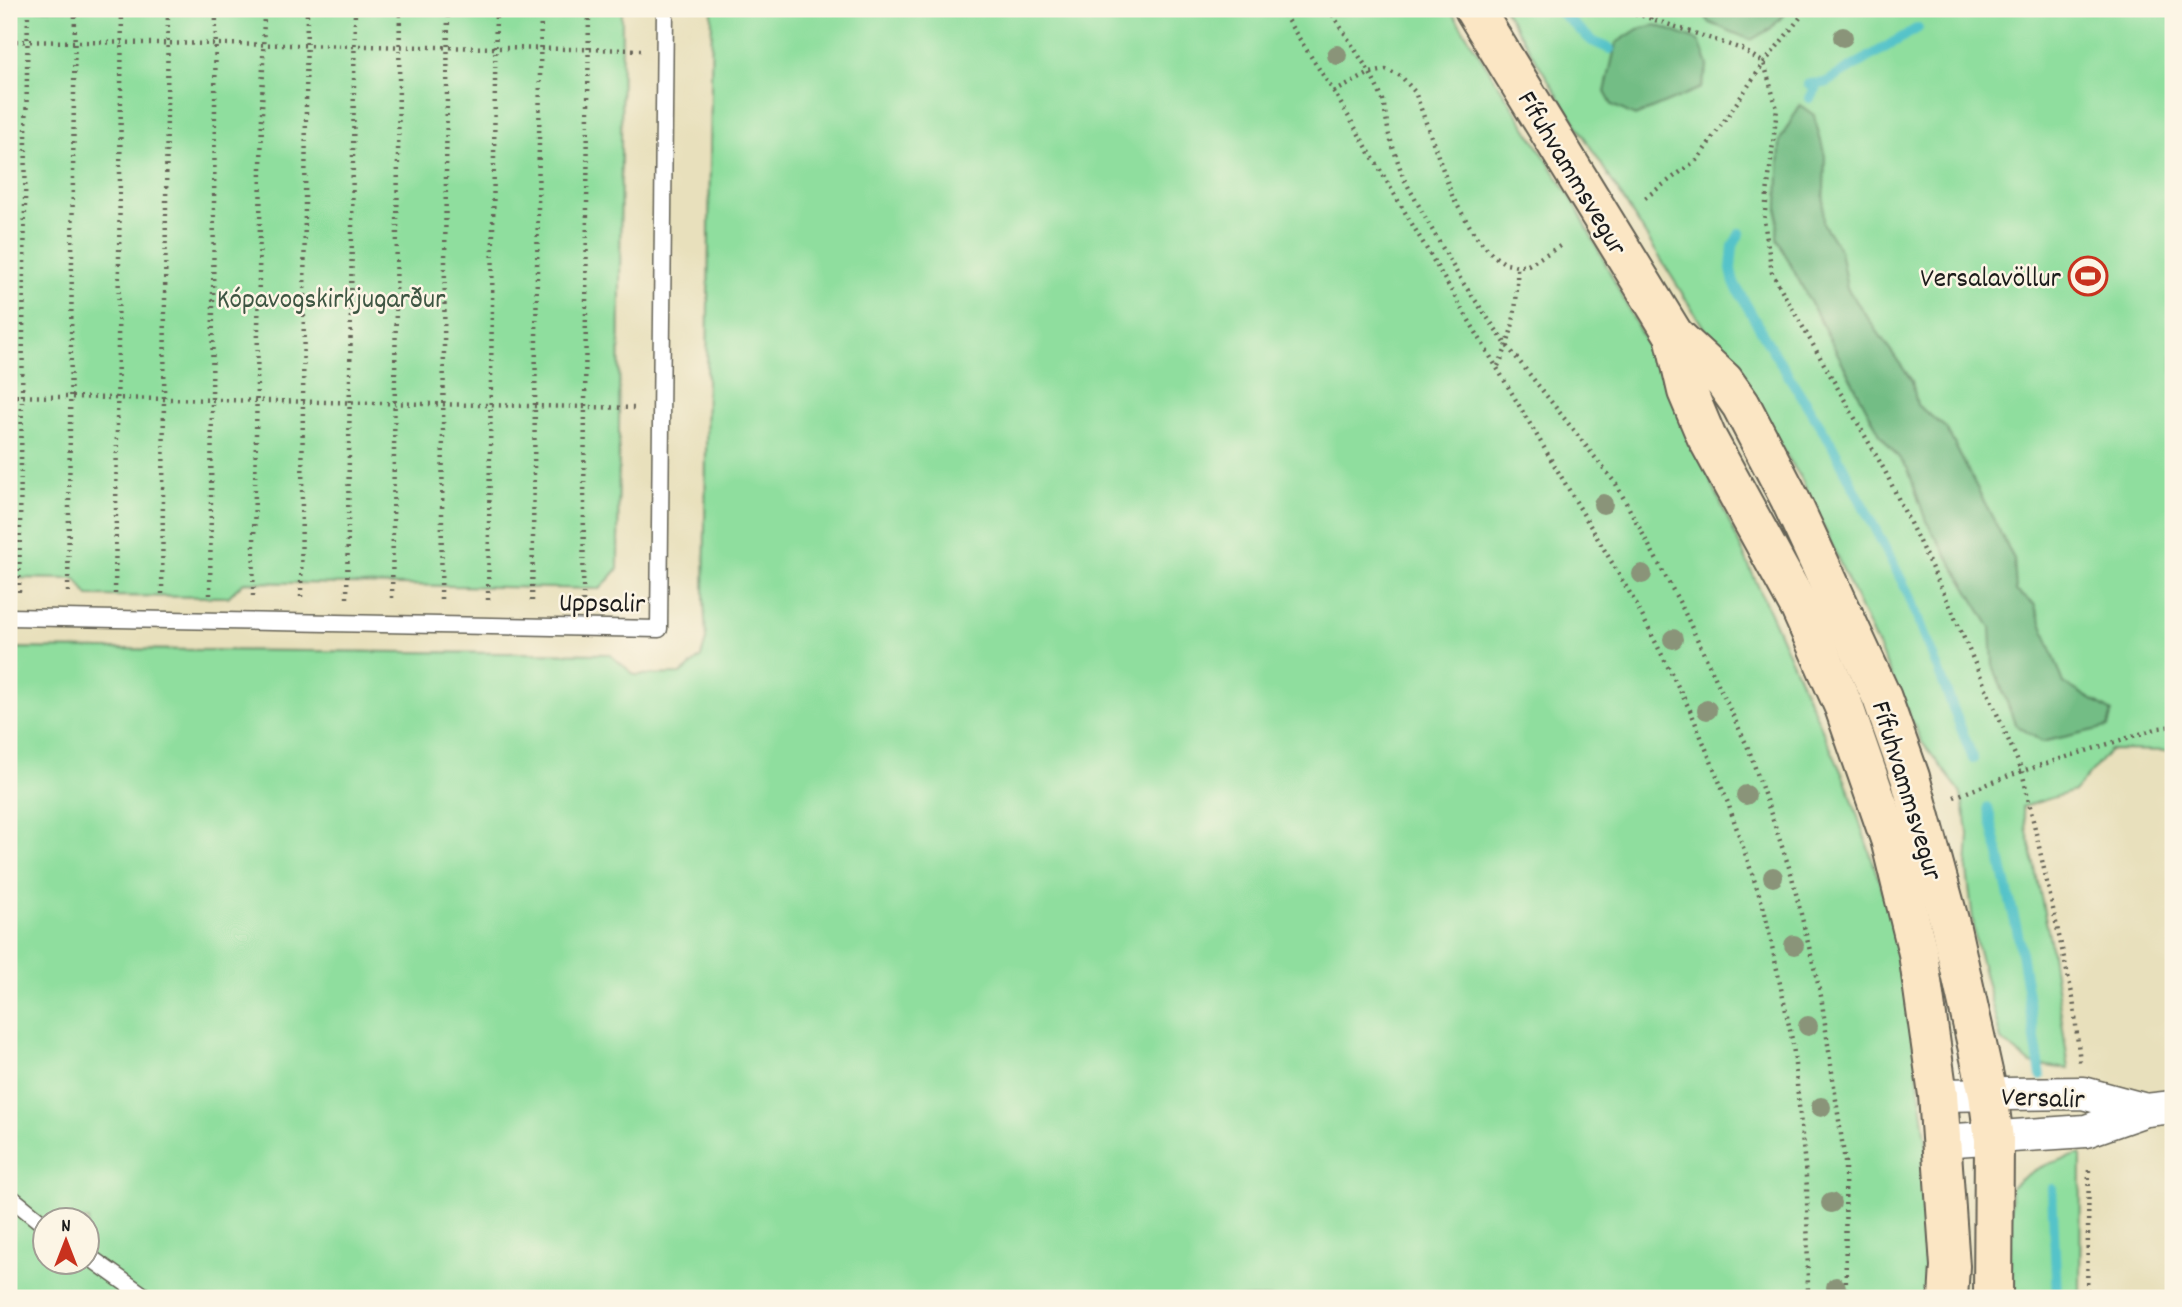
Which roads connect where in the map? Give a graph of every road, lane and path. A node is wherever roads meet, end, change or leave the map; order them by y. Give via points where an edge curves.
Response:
1 (28, 9) edge
2 (75, 9) edge
3 (122, 9) edge
4 (168, 9) edge
5 (216, 9) edge
6 (264, 9) edge
7 (307, 9) edge
8 (355, 9) edge
9 (400, 9) edge
10 (448, 9) edge
11 (496, 9) edge
12 (541, 9) edge
13 (589, 9) edge
14 (665, 9) edge
15 (1280, 9) edge
16 (1329, 9) edge
17 (1474, 9) edge
18 (1622, 9) edge
19 (1660, 9) edge
20 (1807, 9) edge
21 (1650, 18) junction
22 (9, 41) edge
23 (27, 41) junction
24 (74, 42) junction
25 (122, 42) junction
26 (168, 43) junction
27 (216, 44) junction
28 (263, 44) junction
29 (307, 45) junction
30 (354, 46) junction
31 (400, 46) junction
32 (448, 47) junction
33 (496, 48) junction
34 (540, 49) junction
35 (589, 49) junction
36 (665, 50) junction
37 (1764, 63) junction
38 (1370, 73) junction
39 (1334, 92) junction
40 (1645, 198) dead end
41 (1560, 246) dead end
42 (1517, 266) junction
43 (1674, 335) junction
44 (1508, 347) junction
45 (1498, 366) junction
46 (9, 396) edge
47 (22, 396) junction
48 (70, 397) junction
49 (117, 398) junction
50 (164, 399) junction
51 (212, 400) junction
52 (256, 401) junction
53 (303, 402) junction
54 (350, 403) junction
55 (395, 404) junction
56 (443, 405) junction
57 (491, 405) junction
58 (535, 406) junction
59 (585, 408) junction
60 (661, 409) junction
61 (14, 617) edge
62 (67, 618) junction
63 (114, 619) junction
64 (162, 620) junction
65 (209, 621) junction
66 (253, 621) junction
67 (301, 622) junction
68 (347, 623) junction
69 (392, 624) junction
70 (440, 625) junction
71 (488, 625) junction
72 (532, 626) junction
73 (583, 627) junction
74 (2173, 726) edge
75 (2022, 771) junction
76 (1954, 797) dead end
77 (2080, 1065) dead end
78 (1988, 1094) junction
79 (1938, 1095) junction
80 (2160, 1109) edge
81 (1994, 1139) junction
82 (1942, 1141) junction
83 (2089, 1165) dead end
84 (9, 1196) edge
85 (32, 1215) edge
86 (102, 1266) edge
87 (148, 1298) edge
88 (1808, 1298) edge
89 (1846, 1298) edge
90 (1948, 1298) edge
91 (1993, 1298) edge
92 (2087, 1298) edge

1 - 23 path
2 - 24 path
3 - 25 path
4 - 26 path
5 - 27 path
6 - 28 path
7 - 29 path
8 - 30 path
9 - 31 path
10 - 32 path
11 - 33 path
12 - 34 path
13 - 35 path
14 - 36 lane, Uppsalir
15 - 39 path
16 - 38 path
17 - 43 main road, Fífuhvammsvegur
18 - 21 path
19 - 21 path
20 - 37 path
21 - 37 path via 1742,49
22 - 23 path
23 - 24 path
23 - 47 path
24 - 25 path
24 - 48 path
25 - 26 path
25 - 49 path
26 - 27 path
26 - 50 path
27 - 28 path
27 - 51 path
28 - 29 path
28 - 52 path
29 - 30 path
29 - 53 path
30 - 31 path
30 - 54 path
31 - 32 path
31 - 55 path
32 - 33 path
32 - 56 path
33 - 34 path
33 - 57 path
34 - 35 path
34 - 58 path
35 - 36 path
35 - 59 path
36 - 60 lane, Uppsalir
37 - 40 path via 1698,159
37 - 75 path via 1777,109 1763,220 1772,273 1885,471
38 - 39 path
38 - 42 path via 1386,70 1401,76 1415,92 1453,198 1494,256
38 - 44 path via 1383,100 1403,177 1461,280
39 - 45 path
41 - 42 path via 1528,265
42 - 44 path via 1515,316
43 - 78 main road, Fífuhvammsvegur via 1724,381 1741,405 1882,698 1910,777 1950,924
43 - 79 main road, Fífuhvammsvegur via 1687,391 1706,436 1800,608 1853,731 1890,839 1918,953
44 - 45 path
44 - 89 path via 1616,484 1684,609 1749,750 1791,873 1821,996 1845,1162
45 - 88 path via 1634,600 1691,712 1764,909 1793,1044 1807,1187
46 - 47 path
47 - 48 path
47 - 61 path
48 - 49 path
48 - 62 path
49 - 50 path
49 - 63 path
50 - 51 path
50 - 64 path
51 - 52 path
51 - 65 path
52 - 53 path
52 - 66 path
53 - 54 path
53 - 67 path
54 - 55 path
54 - 68 path
55 - 56 path
55 - 69 path
56 - 57 path
56 - 70 path
57 - 58 path
57 - 71 path
58 - 59 path
58 - 72 path
59 - 60 path
59 - 73 path
60 - 73 lane, Uppsalir via 659,629
61 - 62 lane, Uppsalir
62 - 63 lane, Uppsalir
63 - 64 lane, Uppsalir
64 - 65 lane, Uppsalir
65 - 66 lane, Uppsalir
66 - 67 lane, Uppsalir
67 - 68 lane, Uppsalir
68 - 69 lane, Uppsalir
69 - 70 lane, Uppsalir
70 - 71 lane, Uppsalir
71 - 72 lane, Uppsalir
72 - 73 lane, Uppsalir
74 - 75 path
75 - 76 path
75 - 77 path via 2073,998
78 - 79 street, Versalir
78 - 80 street, Versalir via 2083,1093
78 - 81 main road, Fífuhvammsvegur
79 - 82 main road, Fífuhvammsvegur
80 - 81 street, Versalir via 2086,1131
81 - 82 street, Versalir
81 - 91 main road, Fífuhvammsvegur
82 - 90 main road, Fífuhvammsvegur
83 - 92 path
84 - 85 lane
86 - 87 lane

